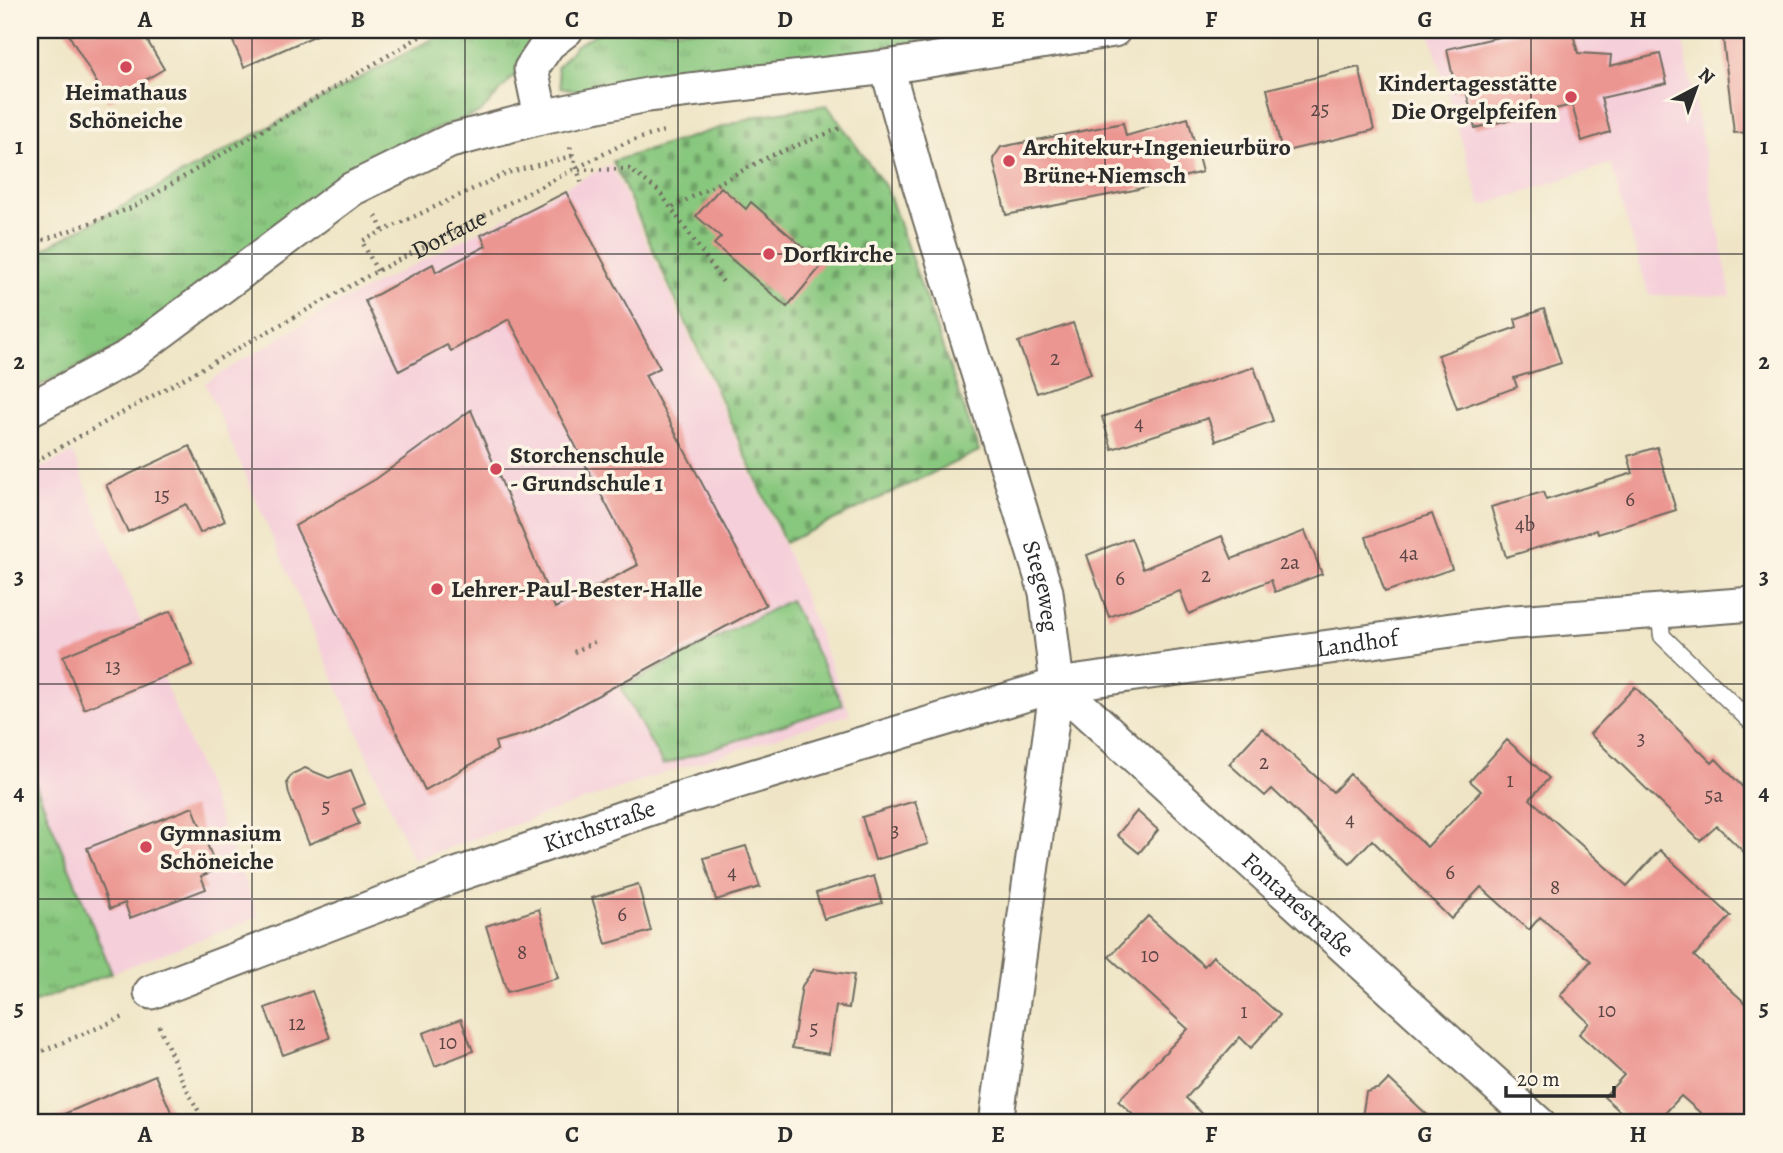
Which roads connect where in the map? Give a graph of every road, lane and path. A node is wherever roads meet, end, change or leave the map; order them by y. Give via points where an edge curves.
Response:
1 (431, 30) edge
2 (566, 30) edge
3 (1114, 30) edge
4 (887, 67) junction
5 (541, 117) junction
6 (674, 128) dead end
7 (841, 128) dead end
8 (572, 156) dead end
9 (575, 171) junction
10 (583, 187) dead end
11 (673, 207) junction
12 (30, 245) edge
13 (377, 271) junction
14 (723, 282) dead end
15 (30, 409) edge
16 (30, 464) edge
17 (1753, 604) edge
18 (1659, 611) junction
19 (596, 641) dead end
20 (574, 652) dead end
21 (1057, 685) junction
22 (1753, 724) edge
23 (150, 999) junction
24 (30, 1056) edge
25 (205, 1123) edge
26 (996, 1123) edge
27 (1538, 1123) edge

1 - 12 path via 131,208
2 - 5 street via 548,44 531,69
3 - 4 street
4 - 5 street via 647,95
4 - 21 street, Stegeweg via 1046,592
5 - 15 street via 450,141 361,183 126,358
6 - 9 path, Dorfaue via 625,143
7 - 11 path via 770,156
8 - 13 path via 507,173 362,241
9 - 10 path
9 - 11 path via 629,169
9 - 13 path, Dorfaue
11 - 14 path
13 - 16 path, Dorfaue
17 - 18 street, Landhof
18 - 21 street, Landhof via 1502,623
18 - 22 lane via 1662,636
19 - 20 path
21 - 23 street, Kirchstraße via 669,802 456,875
21 - 26 street, Stegeweg
21 - 27 street, Fontanestraße
23 - 24 path
23 - 25 path

